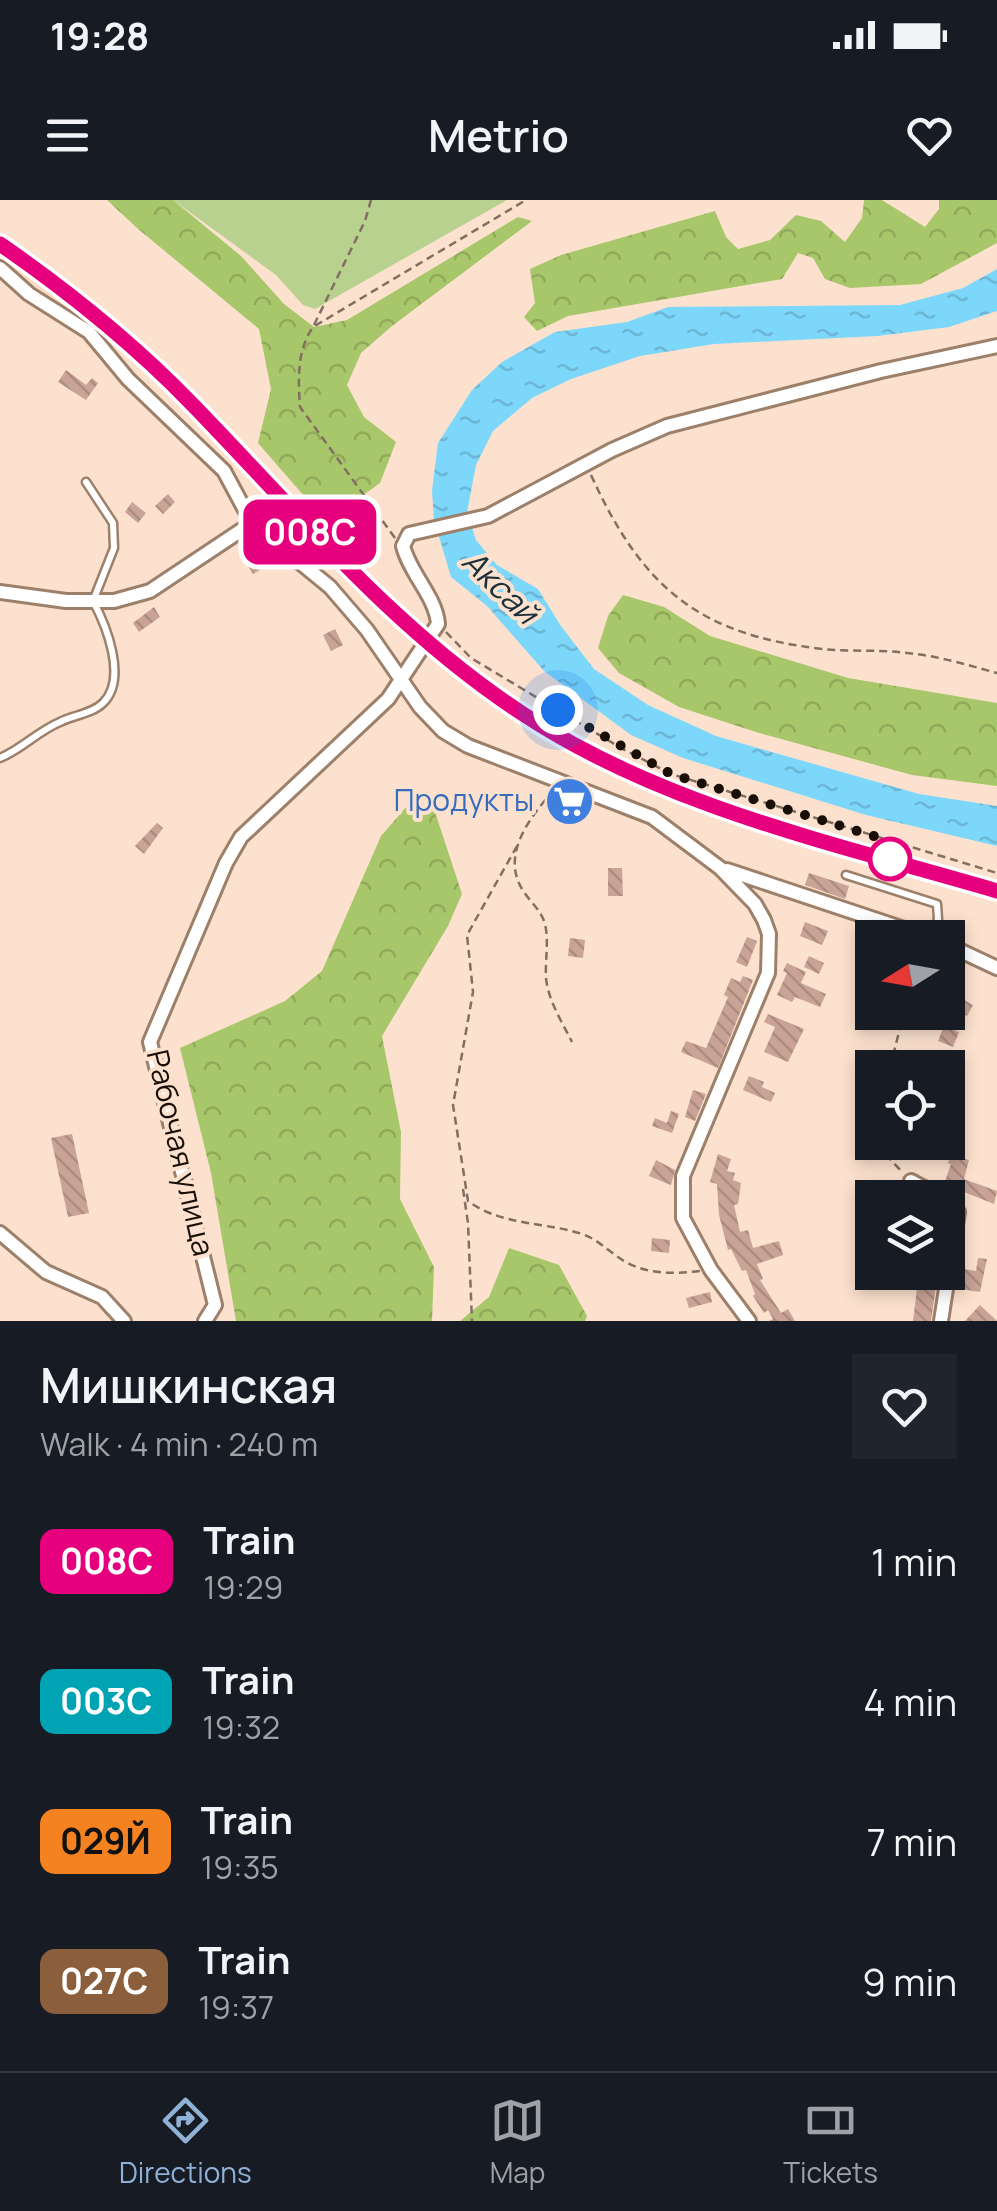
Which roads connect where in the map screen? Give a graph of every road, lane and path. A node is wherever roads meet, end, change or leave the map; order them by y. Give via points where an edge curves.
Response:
1 (371, 200) edge
2 (526, 200) edge
3 (0, 268) edge
4 (314, 327) junction
5 (997, 346) edge
6 (586, 464) junction
7 (86, 482) dead end
8 (252, 523) junction
9 (403, 546) junction
10 (0, 592) edge
11 (93, 601) junction
12 (438, 624) junction
13 (997, 674) edge
14 (402, 678) junction
15 (0, 758) edge
16 (561, 781) junction
17 (517, 846) junction
18 (720, 868) junction
19 (997, 872) edge
20 (846, 876) dead end
21 (877, 920) edge
22 (937, 920) edge
23 (965, 953) edge
24 (997, 968) edge
25 (572, 1042) dead end
26 (890, 1160) edge
27 (910, 1180) edge
28 (463, 1182) junction
29 (0, 1233) edge
30 (712, 1270) junction
31 (946, 1290) edge
32 (124, 1321) edge
33 (205, 1321) edge
34 (472, 1321) edge
35 (749, 1321) edge
36 (941, 1321) edge

1 - 4 path
2 - 4 path
3 - 8 street via 89,332 128,380 224,471
4 - 9 path via 303,342 300,407
5 - 6 street via 666,426
6 - 9 street via 488,516 410,534
6 - 13 path via 613,523 640,560 672,595 708,619 774,640 915,654
7 - 11 lane via 113,523 114,548
8 - 11 street via 150,591
8 - 14 street via 330,586
9 - 12 street
10 - 11 street
11 - 15 lane via 108,628 114,662 104,702
12 - 14 street, Рабочая улица
12 - 19 path via 472,658 671,774
14 - 16 street via 442,731
14 - 33 street, Рабочая улица via 388,699 241,837 150,1042 216,1306
16 - 17 path
16 - 18 street via 652,816
17 - 25 path via 518,880 545,925 546,984
17 - 28 path via 466,934 473,992 453,1105
18 - 21 street
18 - 30 street via 756,904 770,952 768,973 683,1176 682,1218
20 - 22 lane via 937,904
23 - 24 street
26 - 27 path
28 - 30 path via 468,1201 479,1210 582,1233 644,1269
28 - 34 path
29 - 32 street via 46,1272 102,1296
30 - 35 street
31 - 36 street

